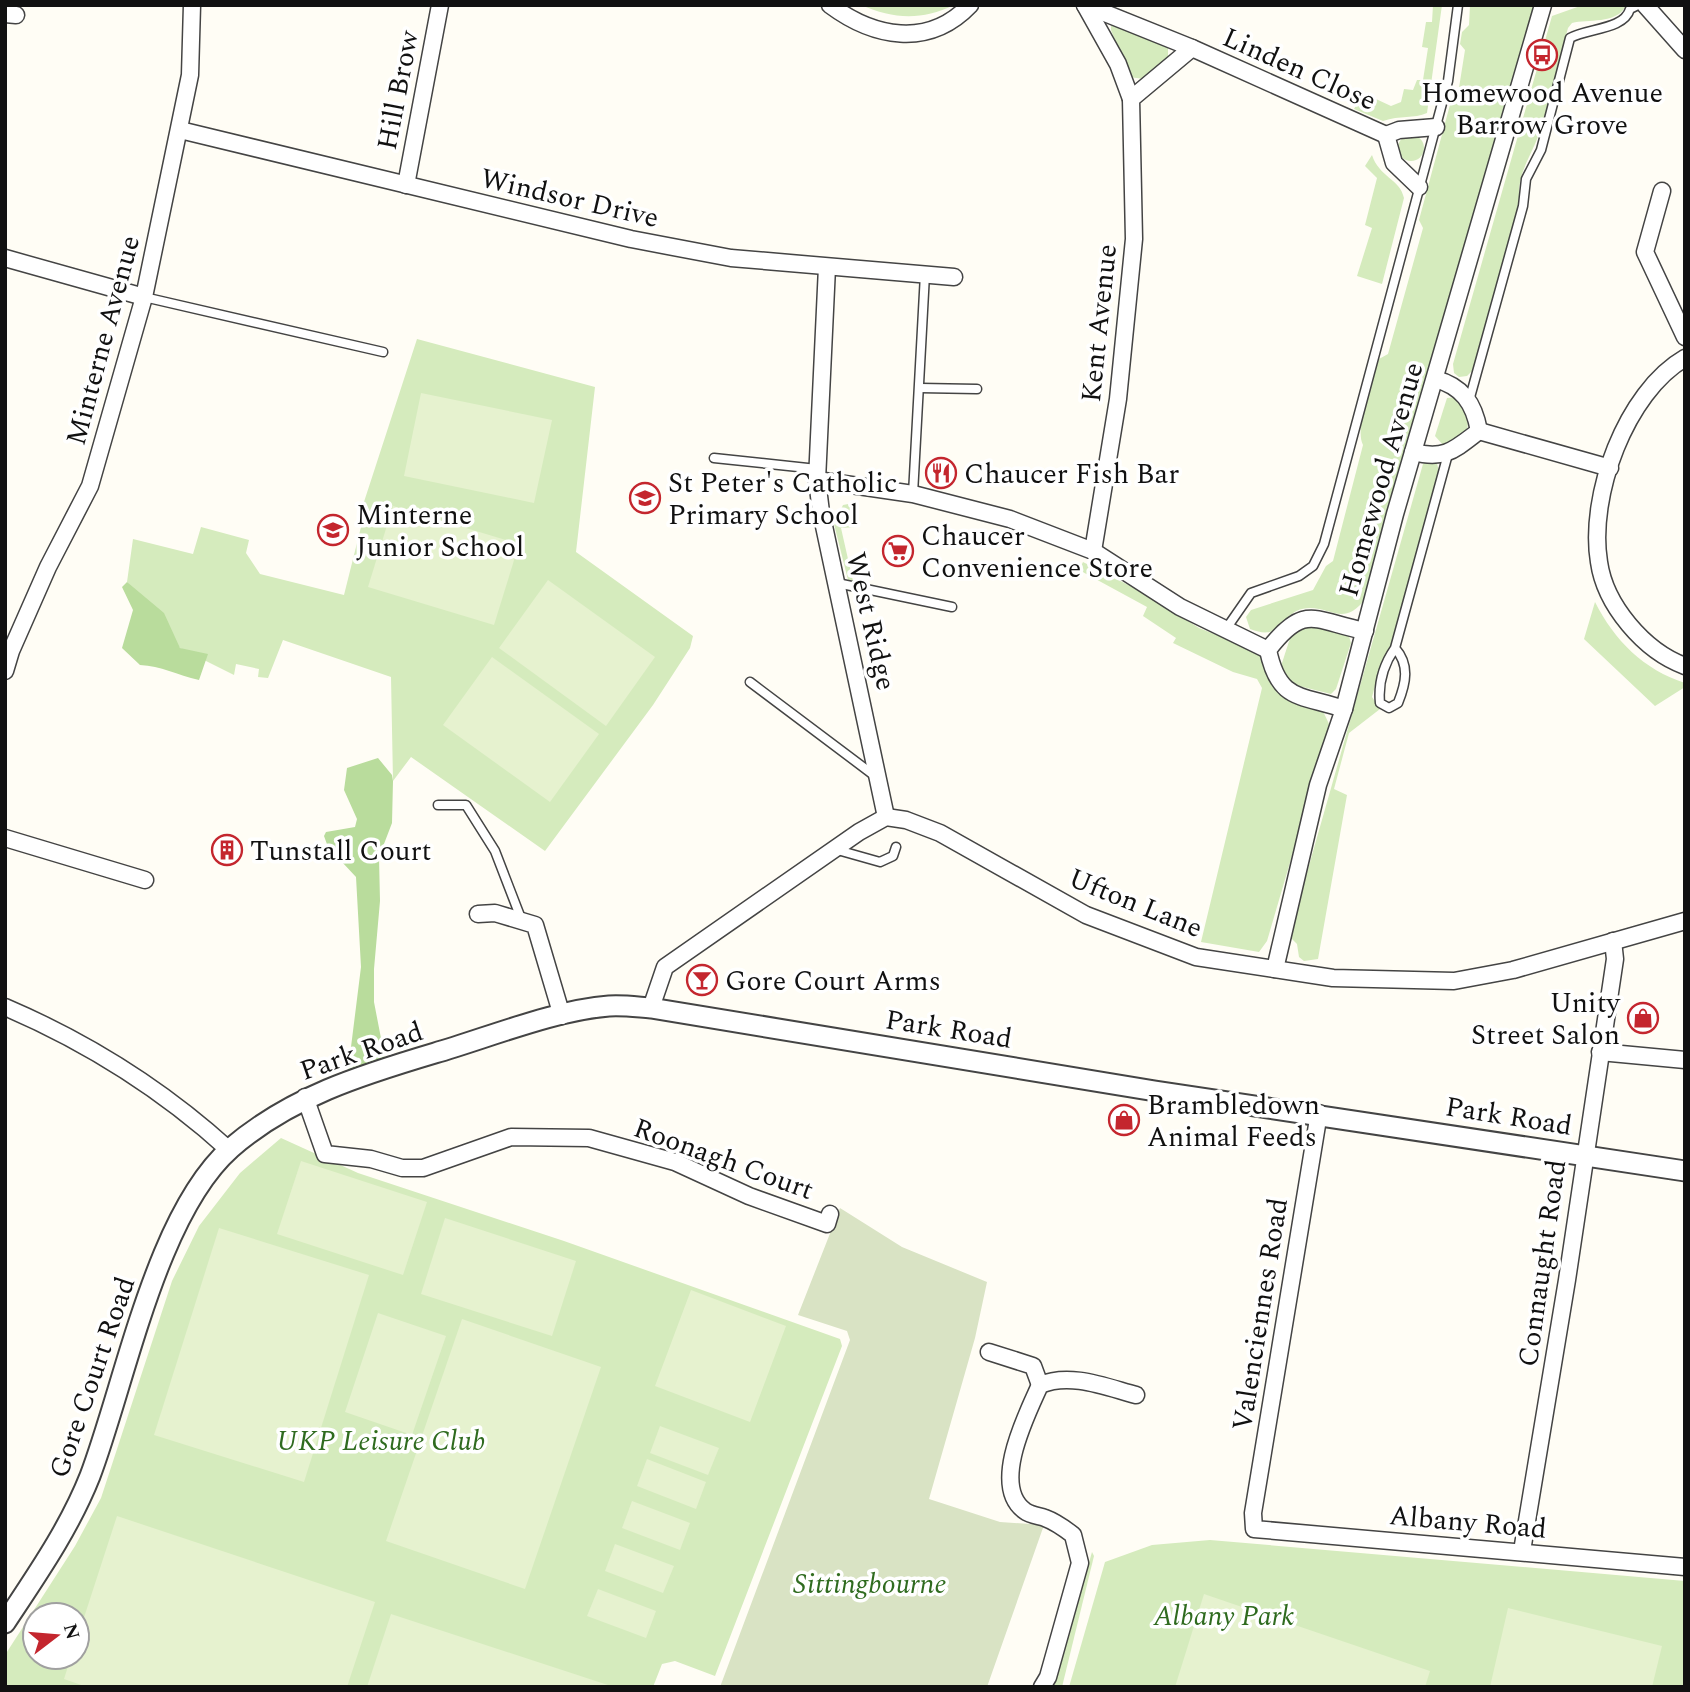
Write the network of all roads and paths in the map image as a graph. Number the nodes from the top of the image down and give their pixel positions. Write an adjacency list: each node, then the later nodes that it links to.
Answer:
1 (192, 5): 14 (street, Minterne Avenue)
2 (440, 5): 16 (street, Hill Brow)
3 (831, 5): 4 (street)
4 (970, 5)
5 (1085, 5): 10 (street, Kent Avenue); 12 (street, Kent Avenue)
6 (1458, 5): 13 (lane, Homewood Avenue)
7 (1543, 5): 27 (street, Homewood Avenue)
8 (1638, 5): 30 (lane)
9 (1645, 5): 11 (street)
10 (1192, 48): 12 (street); 15 (street, Linden Close)
11 (1685, 50)
12 (1131, 99): 38 (street, Kent Avenue)
13 (1436, 127): 15 (street, Linden Close); 17 (lane, Homewood Avenue)
14 (180, 130): 16 (street, Windsor Drive); 23 (street, Minterne Avenue)
15 (1386, 135): 17 (street, Linden Close)
16 (406, 185): 20 (street, Windsor Drive)
17 (1419, 187): 41 (lane, Homewood Avenue)
18 (1662, 191): 24 (street)
19 (5, 258): 23 (street)
20 (827, 267): 21 (street, Windsor Drive); 36 (street, West Ridge)
21 (925, 274): 22 (street, Windsor Drive); 28 (lane)
22 (954, 277)
23 (144, 297): 25 (lane); 44 (street, Minterne Avenue)
24 (1685, 337)
25 (383, 352)
26 (1685, 358): 35 (street)
27 (1435, 379): 30 (street); 32 (street, Homewood Avenue)
28 (920, 388): 29 (lane); 37 (lane)
29 (976, 389)
30 (1469, 401): 31 (street)
31 (1479, 431): 33 (street); 35 (street)
32 (1413, 452): 33 (street); 42 (street, Homewood Avenue)
33 (1448, 454): 43 (lane, Homewood Avenue)
34 (713, 458): 36 (lane)
35 (1610, 468): 46 (street)
36 (817, 475): 37 (street); 39 (street, West Ridge)
37 (913, 494): 38 (street)
38 (1093, 551): 41 (street)
39 (836, 583): 40 (lane); 50 (street, West Ridge)
40 (953, 607)
41 (1226, 629): 45 (street)
42 (1365, 631): 45 (street); 49 (street, Homewood Avenue)
43 (1395, 648): 43 (lane, Homewood Avenue)
44 (8, 650): 47 (street, Minterne Avenue)
45 (1268, 650): 49 (street)
46 (1685, 666)
47 (5, 671)
48 (750, 682): 50 (lane)
49 (1344, 709): 61 (street, Homewood Avenue)
50 (878, 778): 52 (street, West Ridge)
51 (438, 805): 58 (lane)
52 (886, 817): 55 (street); 61 (street, Ufton Lane)
53 (5, 838): 56 (street)
54 (896, 847): 55 (lane)
55 (834, 849): 63 (street)
56 (145, 880)
57 (478, 914): 58 (street)
58 (523, 921): 64 (street)
59 (1685, 921): 60 (street, Ufton Lane)
60 (1613, 941): 61 (street, Ufton Lane); 65 (street, Connaught Road)
61 (1275, 969)
62 (5, 1007): 69 (street)
63 (651, 1008): 64 (street, Park Road); 68 (street, Park Road)
64 (562, 1016): 67 (street, Park Road)
65 (1600, 1052): 66 (street); 70 (street, Connaught Road)
66 (1685, 1060)
67 (305, 1097): 69 (street, Park Road); 72 (street, Roonagh Court)
68 (1319, 1114): 70 (street, Park Road); 76 (street, Valenciennes Road)
69 (229, 1150): 79 (street, Gore Court Road)
70 (1584, 1155): 71 (street, Park Road); 77 (street, Connaught Road)
71 (1685, 1171)
72 (830, 1214)
73 (989, 1352): 74 (street)
74 (1040, 1385): 75 (street); 80 (street)
75 (1136, 1395)
76 (1252, 1523): 77 (street, Albany Road)
77 (1521, 1551): 78 (street, Albany Road)
78 (1685, 1567)
79 (5, 1623)
80 (1042, 1687)

